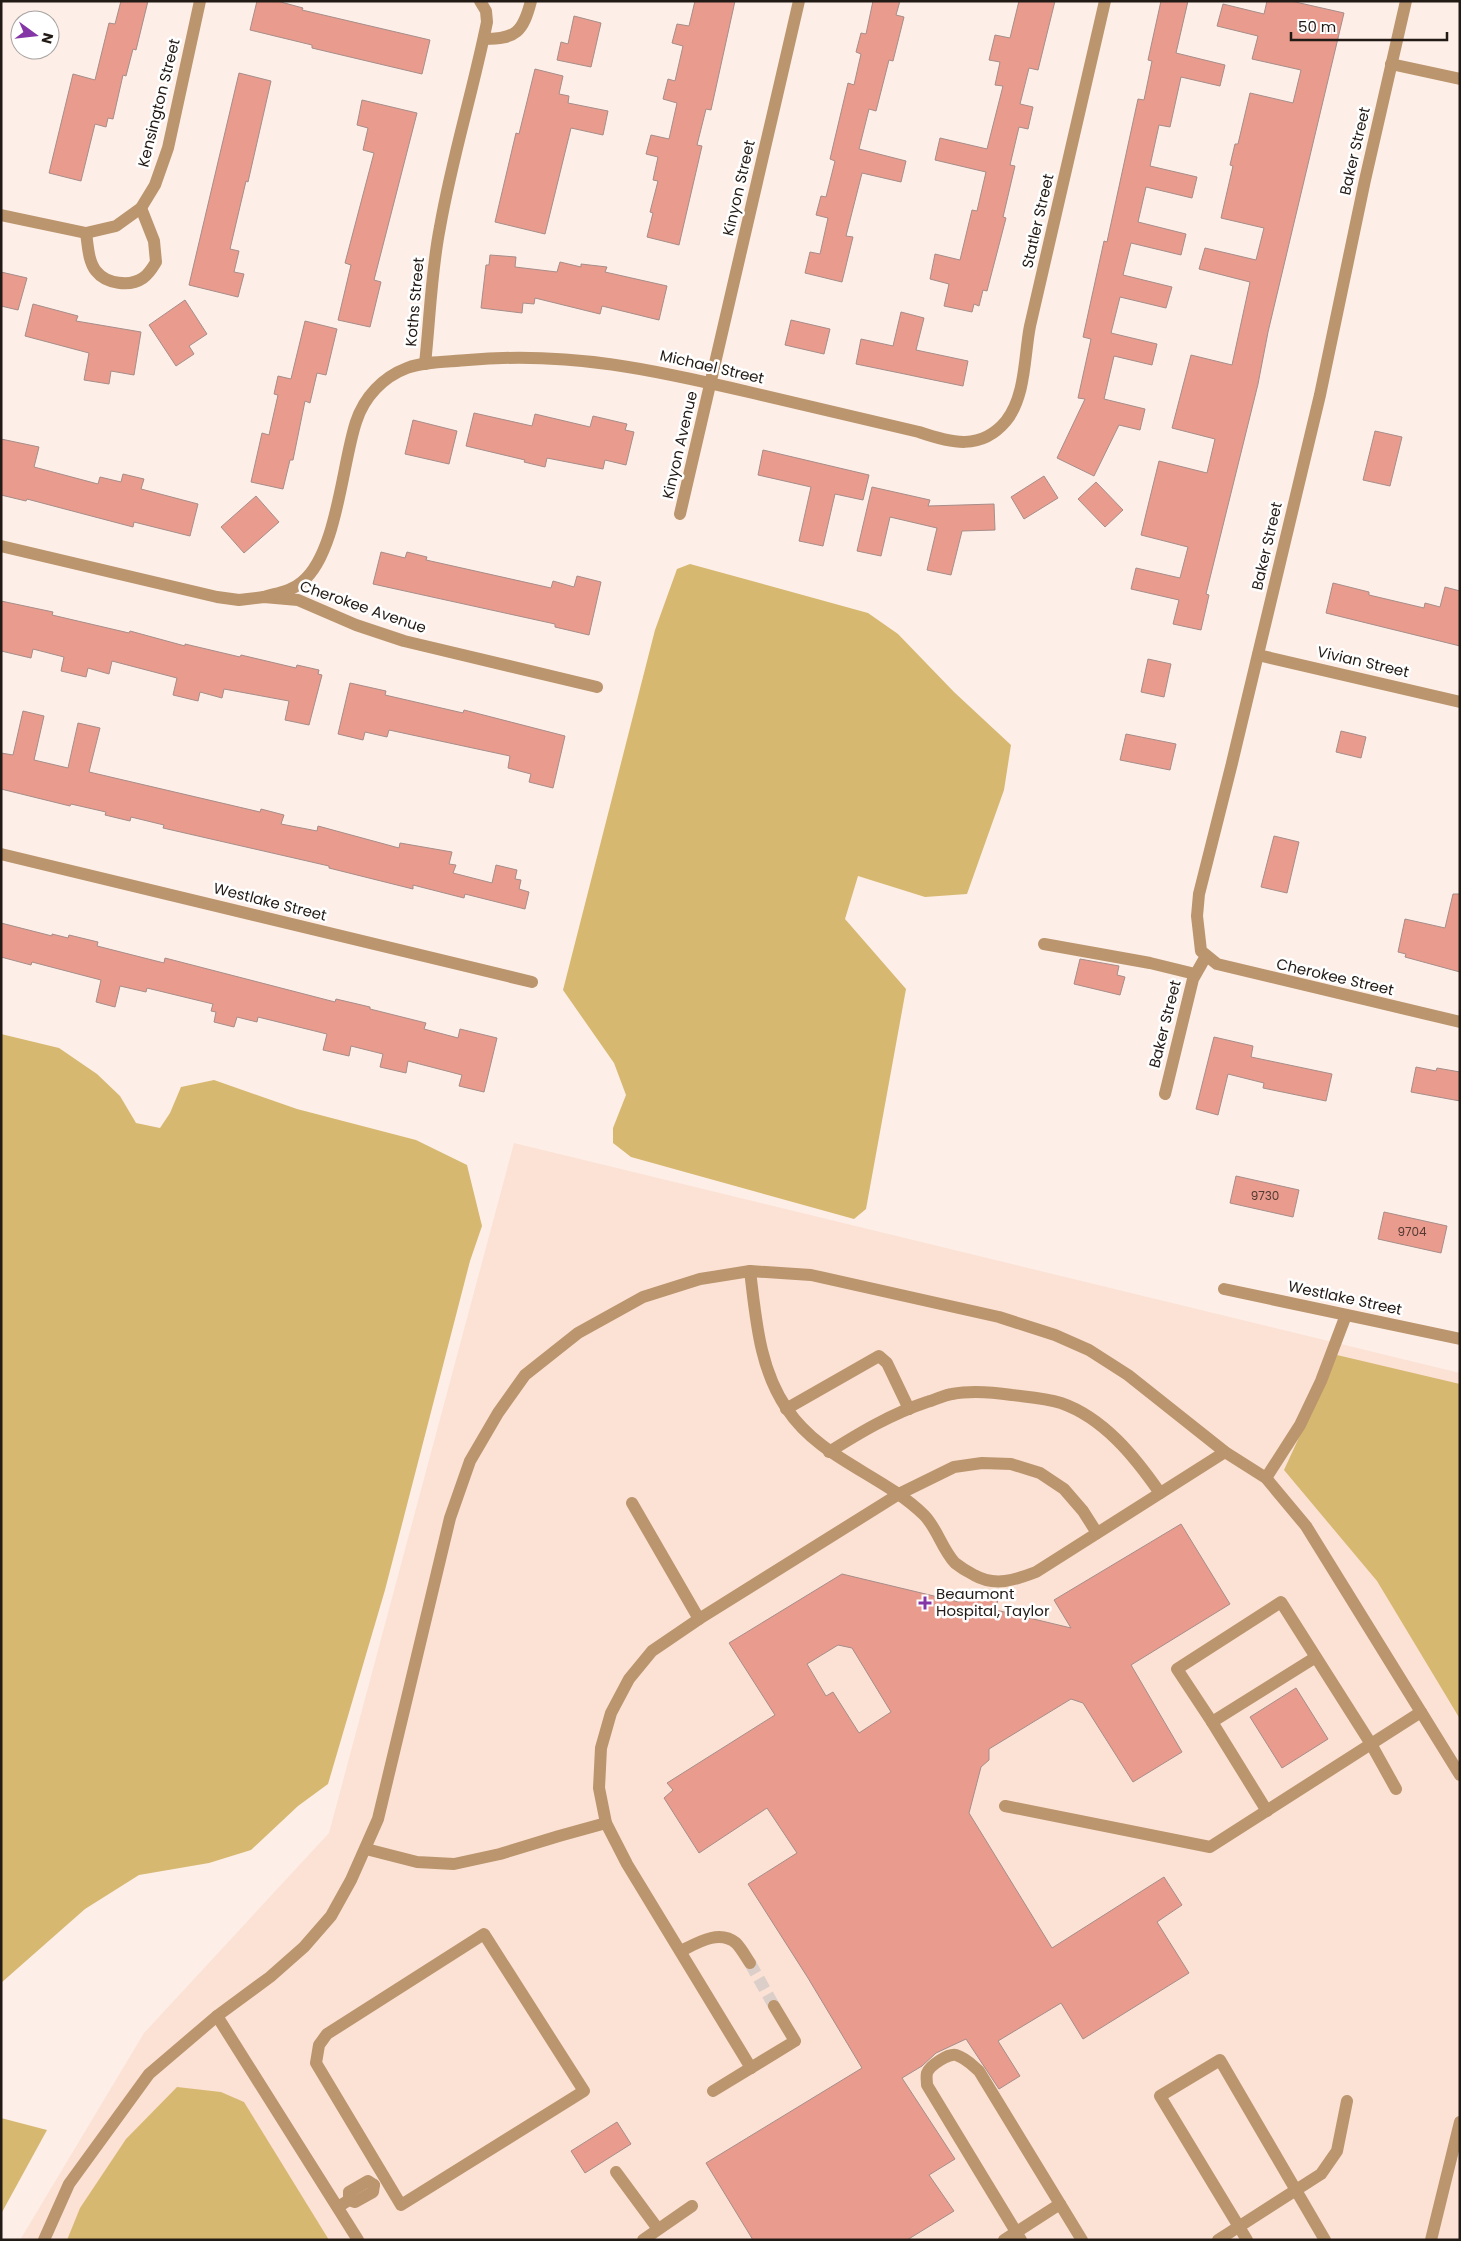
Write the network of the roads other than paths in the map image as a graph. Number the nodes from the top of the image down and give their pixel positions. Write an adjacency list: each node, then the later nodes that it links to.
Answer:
1 (200, 1): 10 (street, Kensington Street)
2 (531, 1): 7 (street)
3 (799, 1): 14 (street, Kinyon Street)
4 (1105, 1): 15 (street, Statler Street)
5 (1406, 1): 8 (street, Baker Street)
6 (481, 2): 7 (street, Koths Street)
7 (484, 39): 13 (street, Koths Street)
8 (1391, 64): 9 (street); 19 (street, Baker Street)
9 (1460, 79)
10 (141, 208): 12 (street, Kensington Street); 12 (street)
11 (1, 214): 12 (street)
12 (86, 233)
13 (425, 364): 14 (street, Michael Street); 18 (street, Koths Street)
14 (711, 383): 15 (street, Michael Street); 16 (street, Kinyon Avenue)
15 (986, 436)
16 (680, 514)
17 (1, 546): 18 (street, Cherokee Avenue)
18 (264, 597): 20 (street, Cherokee Avenue)
19 (1258, 655): 21 (street, Vivian Street); 24 (street, Baker Street)
20 (597, 686)
21 (1460, 702)
22 (1, 854): 26 (street, Westlake Street)
23 (1044, 944): 25 (street)
24 (1206, 956): 25 (street, Baker Street); 27 (street, Cherokee Street)
25 (1195, 974): 28 (street, Baker Street)
26 (532, 982)
27 (1460, 1022)
28 (1165, 1094)
29 (750, 1271): 33 (street); 36 (street); 52 (street)
30 (1224, 1290): 31 (street, Westlake Street)
31 (1346, 1315): 32 (street, Westlake Street); 37 (street)
32 (1460, 1338)
33 (786, 1408): 34 (street); 35 (street)
34 (909, 1408): 35 (street); 38 (street)
35 (829, 1452): 39 (street)
36 (1225, 1452): 37 (street); 38 (street)
37 (1266, 1478): 44 (street)
38 (1160, 1493): 41 (street)
39 (899, 1494): 41 (street); 41 (street); 42 (street)
40 (632, 1503): 42 (street)
41 (1097, 1533)
42 (699, 1619): 51 (street)
43 (1316, 1657): 45 (street); 45 (street); 46 (street)
44 (1421, 1712): 46 (street); 47 (street)
45 (1212, 1722): 50 (street)
46 (1371, 1744): 48 (street); 50 (street)
47 (1460, 1775)
48 (1396, 1789)
49 (1005, 1806): 50 (street)
50 (1267, 1811)
51 (606, 1824): 52 (street); 53 (street)
52 (366, 1849): 56 (street)
53 (681, 1951): 54 (street); 57 (street)
54 (750, 1963)
55 (774, 2006): 57 (street)
56 (217, 2016): 66 (street); 70 (street)
57 (751, 2068): 58 (street)
58 (713, 2091)
59 (1347, 2101): 63 (street)
60 (1460, 2122): 78 (street)
61 (616, 2172): 68 (street)
62 (379, 2182): 62 (street); 66 (street)
63 (1294, 2190): 67 (street); 67 (street); 77 (street)
64 (1060, 2204): 69 (street); 69 (street); 74 (street)
65 (692, 2206): 68 (street)
66 (338, 2207): 71 (street)
67 (1238, 2226): 75 (street); 76 (street)
68 (658, 2229): 72 (street)
69 (1019, 2236): 73 (street)
70 (44, 2240)
71 (358, 2240)
72 (643, 2240)
73 (1004, 2240)
74 (1082, 2240)
75 (1218, 2240)
76 (1247, 2240)
77 (1325, 2240)
78 (1431, 2240)

